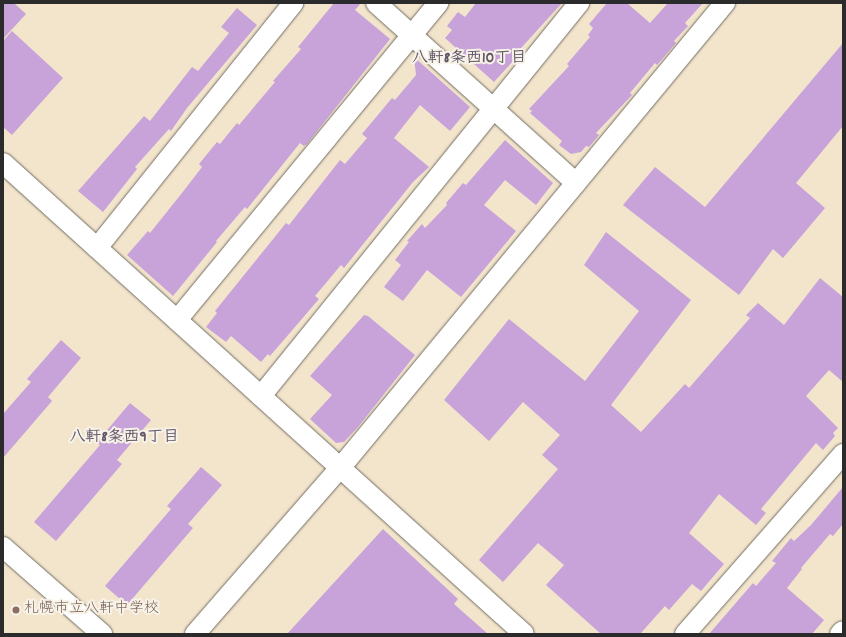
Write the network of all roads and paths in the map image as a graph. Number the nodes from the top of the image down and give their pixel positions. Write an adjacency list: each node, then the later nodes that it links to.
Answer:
1 (293, 3): 10 (street)
2 (376, 3): 6 (street)
3 (438, 3): 6 (street)
4 (579, 3): 7 (street)
5 (725, 3): 9 (street)
6 (411, 35): 7 (street); 11 (street)
7 (493, 109): 9 (street); 12 (street)
8 (3, 163): 10 (street)
9 (576, 183): 14 (street)
10 (97, 248): 11 (street)
11 (177, 320): 12 (street)
12 (261, 396): 14 (street)
13 (843, 454): 20 (street)
14 (340, 468): 18 (street); 19 (street)
15 (3, 547): 17 (street)
16 (843, 631): 21 (street)
17 (102, 634)
18 (195, 634)
19 (524, 634)
20 (685, 634)
21 (840, 634)

